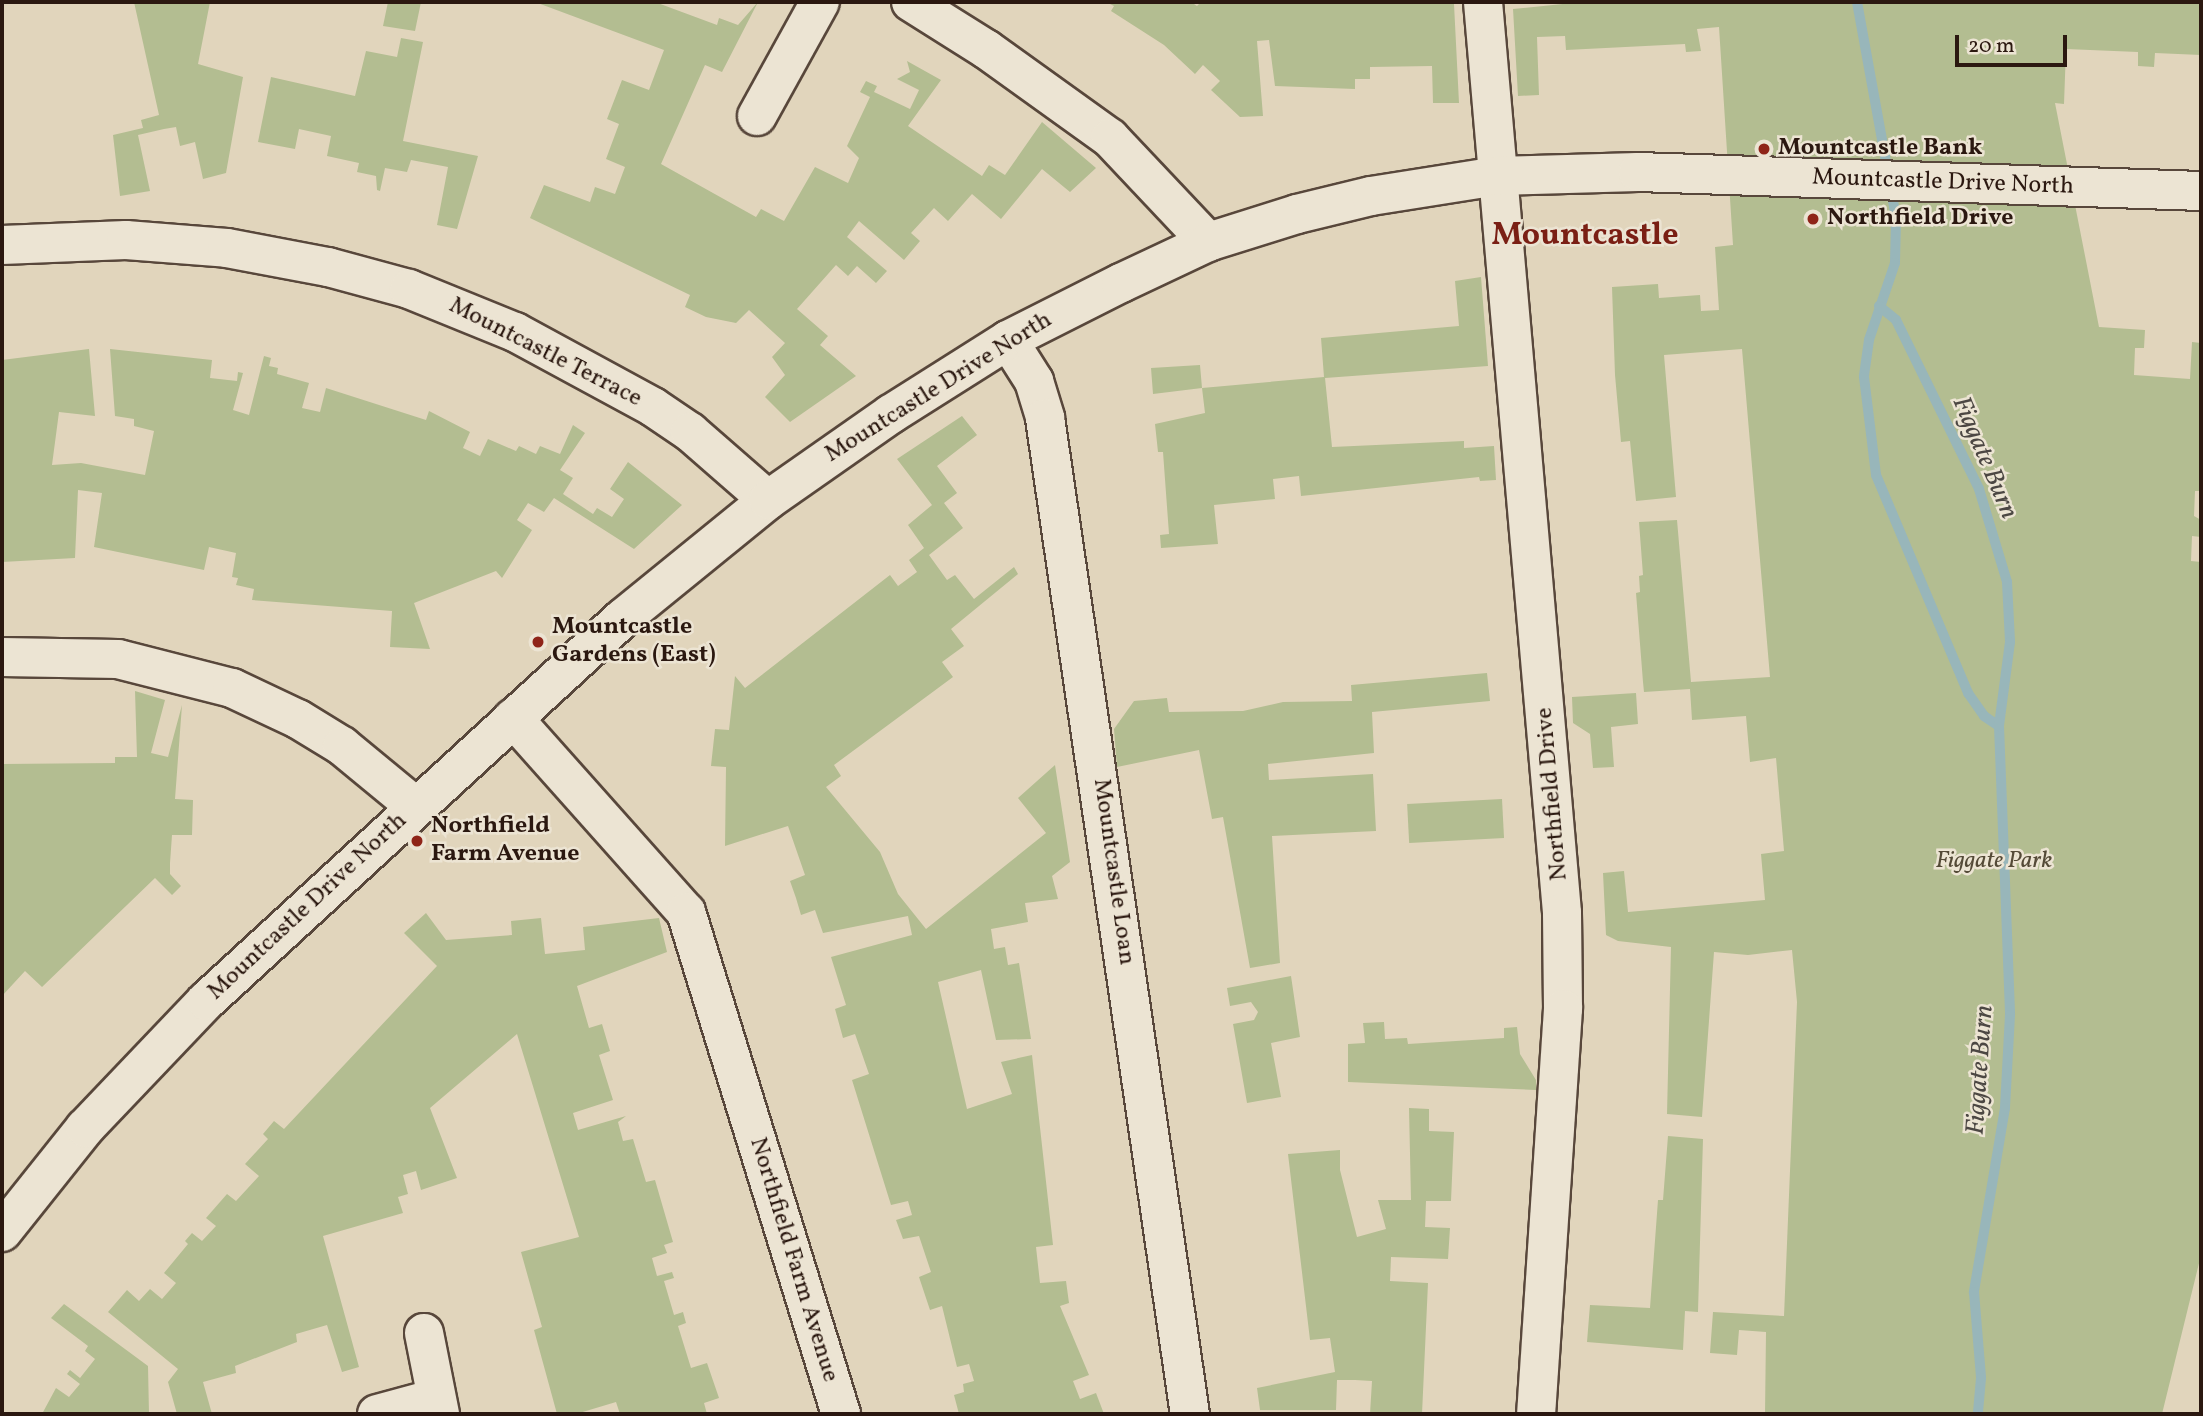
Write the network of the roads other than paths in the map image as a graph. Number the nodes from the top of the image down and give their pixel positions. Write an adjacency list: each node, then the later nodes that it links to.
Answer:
1 (820, 2): 4 (street)
2 (911, 2): 7 (street)
3 (1483, 2): 5 (street)
4 (757, 116)
5 (1497, 176): 6 (street, Mountcastle Drive North); 7 (street, Mountcastle Drive North); 20 (street, Northfield Drive)
6 (2201, 191)
7 (1208, 242): 9 (street, Mountcastle Drive North)
8 (2, 245): 10 (street, Mountcastle Terrace)
9 (1008, 340): 10 (street, Mountcastle Drive North); 19 (street, Mountcastle Loan)
10 (768, 500): 12 (street, Mountcastle Drive North)
11 (2, 657): 13 (street)
12 (513, 718): 13 (street, Mountcastle Drive North); 18 (street, Northfield Farm Avenue)
13 (416, 807): 14 (street, Mountcastle Drive North)
14 (2, 1231)
15 (424, 1333): 16 (street)
16 (438, 1406): 17 (street)
17 (377, 1414)
18 (841, 1414)
19 (1190, 1414)
20 (1536, 1414)

